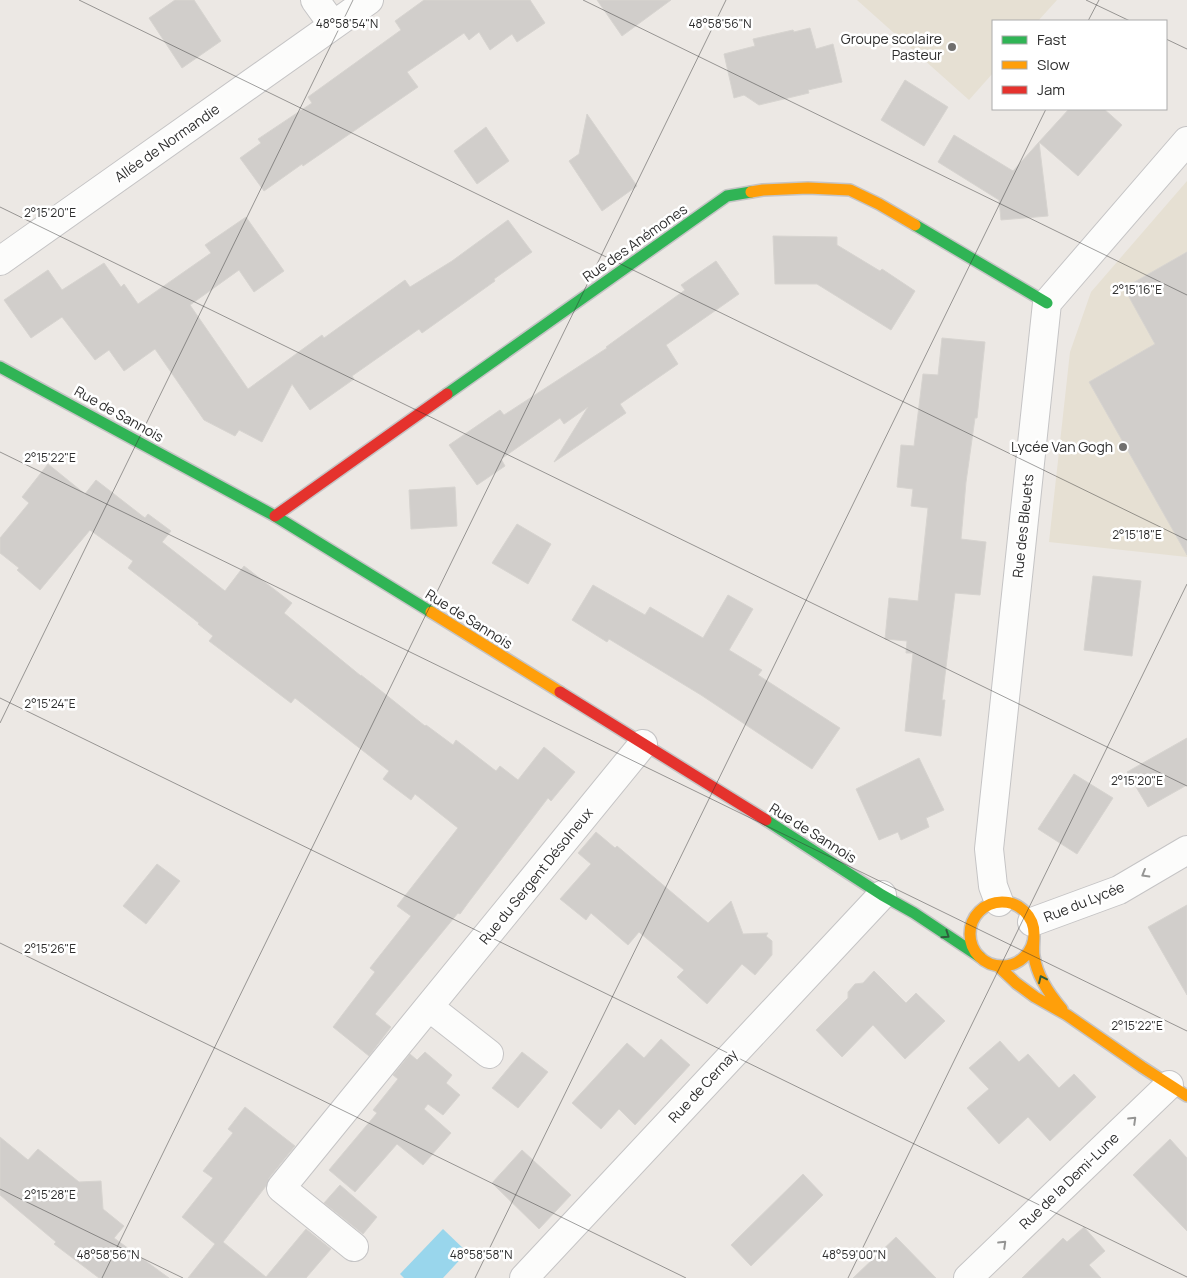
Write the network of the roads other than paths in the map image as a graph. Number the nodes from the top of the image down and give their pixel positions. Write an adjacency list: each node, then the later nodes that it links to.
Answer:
1 (315, 0): 3 (street)
2 (369, 0): 3 (street, Allée de Normandie)
3 (333, 25): 5 (street, Allée de Normandie)
4 (1187, 141): 6 (street)
5 (0, 261)
6 (1047, 303): 8 (street, Rue des Anémones); 12 (street, Rue des Bleuets)
7 (0, 367): 8 (street, Rue de Sannois)
8 (274, 516): 9 (street, Rue de Sannois)
9 (643, 744): 11 (street, Rue de Sannois); 20 (street, Rue du Sergent Désolneux)
10 (1187, 850): 17 (street, Rue du Lycée, one-way to 17)
11 (882, 895): 13 (street, Rue de Sannois); 25 (street, Rue de Cernay)
12 (999, 902): 16 (street); 17 (street)
13 (914, 912): 14 (street, Rue de Sannois); 18 (street, Rue de Sannois, one-way to 18)
14 (940, 916)
15 (960, 918): 16 (street)
16 (974, 919): 18 (street)
17 (1033, 929): 19 (street); 21 (street, one-way to 17)
18 (980, 957): 19 (street)
19 (998, 966): 21 (street)
20 (429, 1007): 22 (street); 24 (street, Rue du Sergent Désolneux)
21 (1067, 1014): 23 (street)
22 (489, 1054)
23 (1178, 1091): 26 (street, Rue de la Demi-Lune, one-way to 23)
24 (354, 1247)
25 (524, 1278)
26 (968, 1278)

